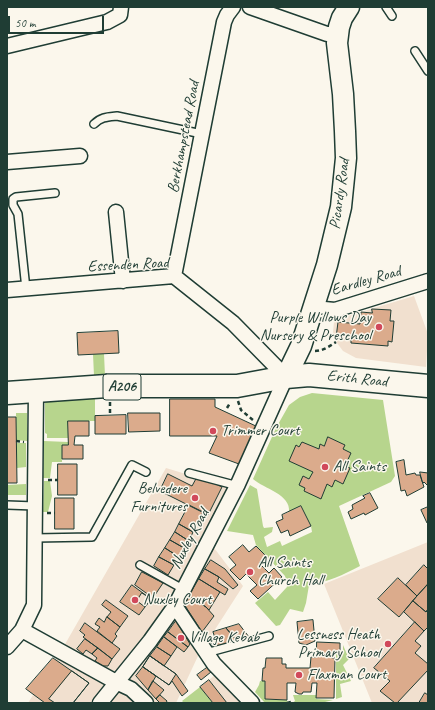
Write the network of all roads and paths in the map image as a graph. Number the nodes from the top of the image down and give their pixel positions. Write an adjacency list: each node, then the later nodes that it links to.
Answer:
1 (121, 7): 8 (street)
2 (233, 7): 12 (street, Berkhampstead Road)
3 (250, 7): 7 (street)
4 (349, 7): 7 (main road, Picardy Road)
5 (386, 7): 6 (lane)
6 (392, 16)
7 (337, 34): 22 (main road, Picardy Road)
8 (7, 46)
9 (414, 51): 10 (lane)
10 (428, 72)
11 (94, 124): 12 (lane)
12 (202, 134): 17 (street, Berkhampstead Road)
13 (80, 156): 14 (street)
14 (7, 162)
15 (55, 193): 20 (lane)
16 (116, 212): 18 (street)
17 (174, 276): 18 (street, Essenden Road); 25 (street, Essenden Road)
18 (123, 281): 20 (street, Essenden Road)
19 (428, 281): 22 (street, Eardley Road)
20 (26, 289): 21 (street, Essenden Road)
21 (7, 290)
22 (313, 308): 25 (main road, Picardy Road)
23 (336, 342): 24 (path)
24 (318, 351)
25 (286, 377): 26 (main road, Erith Road / A206); 27 (main road, A206); 33 (street, Nuxley Road)
26 (428, 386)
27 (36, 390): 28 (main road, A206); 35 (street)
28 (7, 393)
29 (238, 396): 30 (path)
30 (257, 422)
31 (146, 472): 36 (lane)
32 (189, 473): 33 (lane)
33 (240, 480): 38 (street, Nuxley Road)
34 (7, 505): 35 (lane)
35 (35, 506): 36 (street)
36 (35, 538): 40 (street)
37 (140, 565): 38 (lane)
38 (183, 589): 39 (street, Nuxley Road)
39 (175, 606): 43 (street); 44 (street, Nuxley Road)
40 (22, 630): 42 (street); 44 (street)
41 (269, 636): 43 (lane)
42 (7, 647)
43 (206, 652): 47 (street)
44 (116, 682): 45 (street, Nuxley Road); 46 (street)
45 (100, 703)
46 (146, 703)
47 (252, 703)

